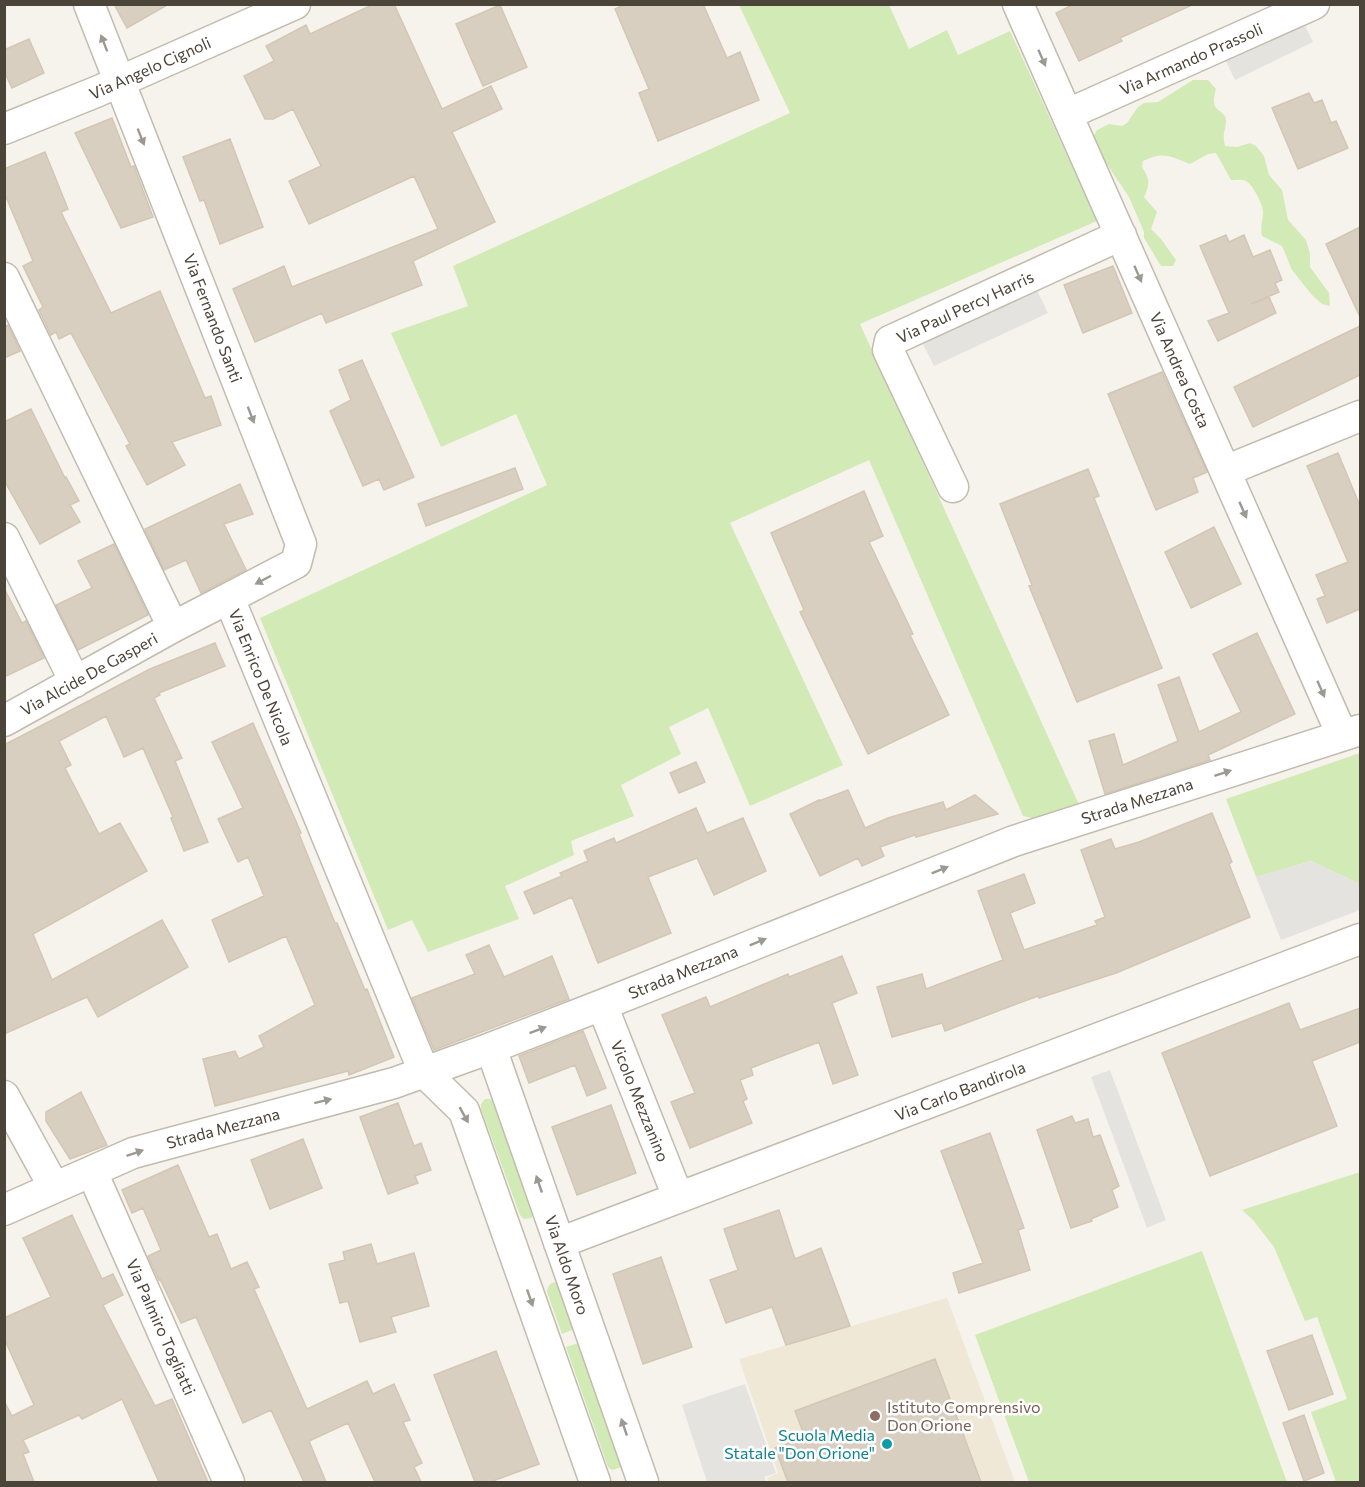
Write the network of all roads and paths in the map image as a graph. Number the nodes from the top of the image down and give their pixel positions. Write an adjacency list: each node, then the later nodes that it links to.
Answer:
1 (89, 4): 5 (street, Via Fernando Santi, one-way to 1)
2 (295, 4): 5 (street, Via Angelo Cignoli)
3 (1018, 4): 6 (street, Via Andrea Costa, one-way to 6)
4 (1314, 4): 6 (street, Via Armando Prassoli)
5 (119, 82): 7 (street, Via Angelo Cignoli); 14 (street, Via Fernando Santi, one-way to 14)
6 (1068, 114): 8 (street, Via Andrea Costa)
7 (4, 129)
8 (1121, 235): 11 (street, Via Andrea Costa, one-way to 11); 12 (street, Via Paul Percy Harris)
9 (4, 278): 15 (street)
10 (1360, 416): 11 (street)
11 (1225, 471): 18 (street, Via Andrea Costa, one-way to 18)
12 (953, 487)
13 (4, 538): 16 (street)
14 (229, 598): 15 (street, Via Enrico De Nicola); 22 (street, Via Enrico De Nicola)
15 (173, 627): 16 (street, Via Alcide De Gasperi)
16 (75, 682): 17 (street, Via Alcide De Gasperi)
17 (4, 721)
18 (1351, 732): 20 (street, Strada Mezzana, one-way to 18)
19 (1360, 939): 26 (street, Via Carlo Bandirola)
20 (602, 1005): 21 (street, Strada Mezzana, one-way to 20); 26 (street, Vicolo Mezzanino)
21 (491, 1048): 22 (street, Strada Mezzana); 28 (street, Via Aldo Moro, one-way to 21)
22 (424, 1072): 24 (street, Strada Mezzana, one-way to 22); 30 (street, one-way to 30)
23 (4, 1096): 25 (street)
24 (92, 1172): 25 (street, Strada Mezzana); 29 (street, Via Palmiro Togliatti)
25 (54, 1187): 27 (street, Strada Mezzana)
26 (678, 1197): 28 (street, Via Carlo Bandirola)
27 (4, 1210)
28 (560, 1243): 31 (street, Via Aldo Moro, one-way to 28)
29 (229, 1482)
30 (595, 1482)
31 (643, 1482)

